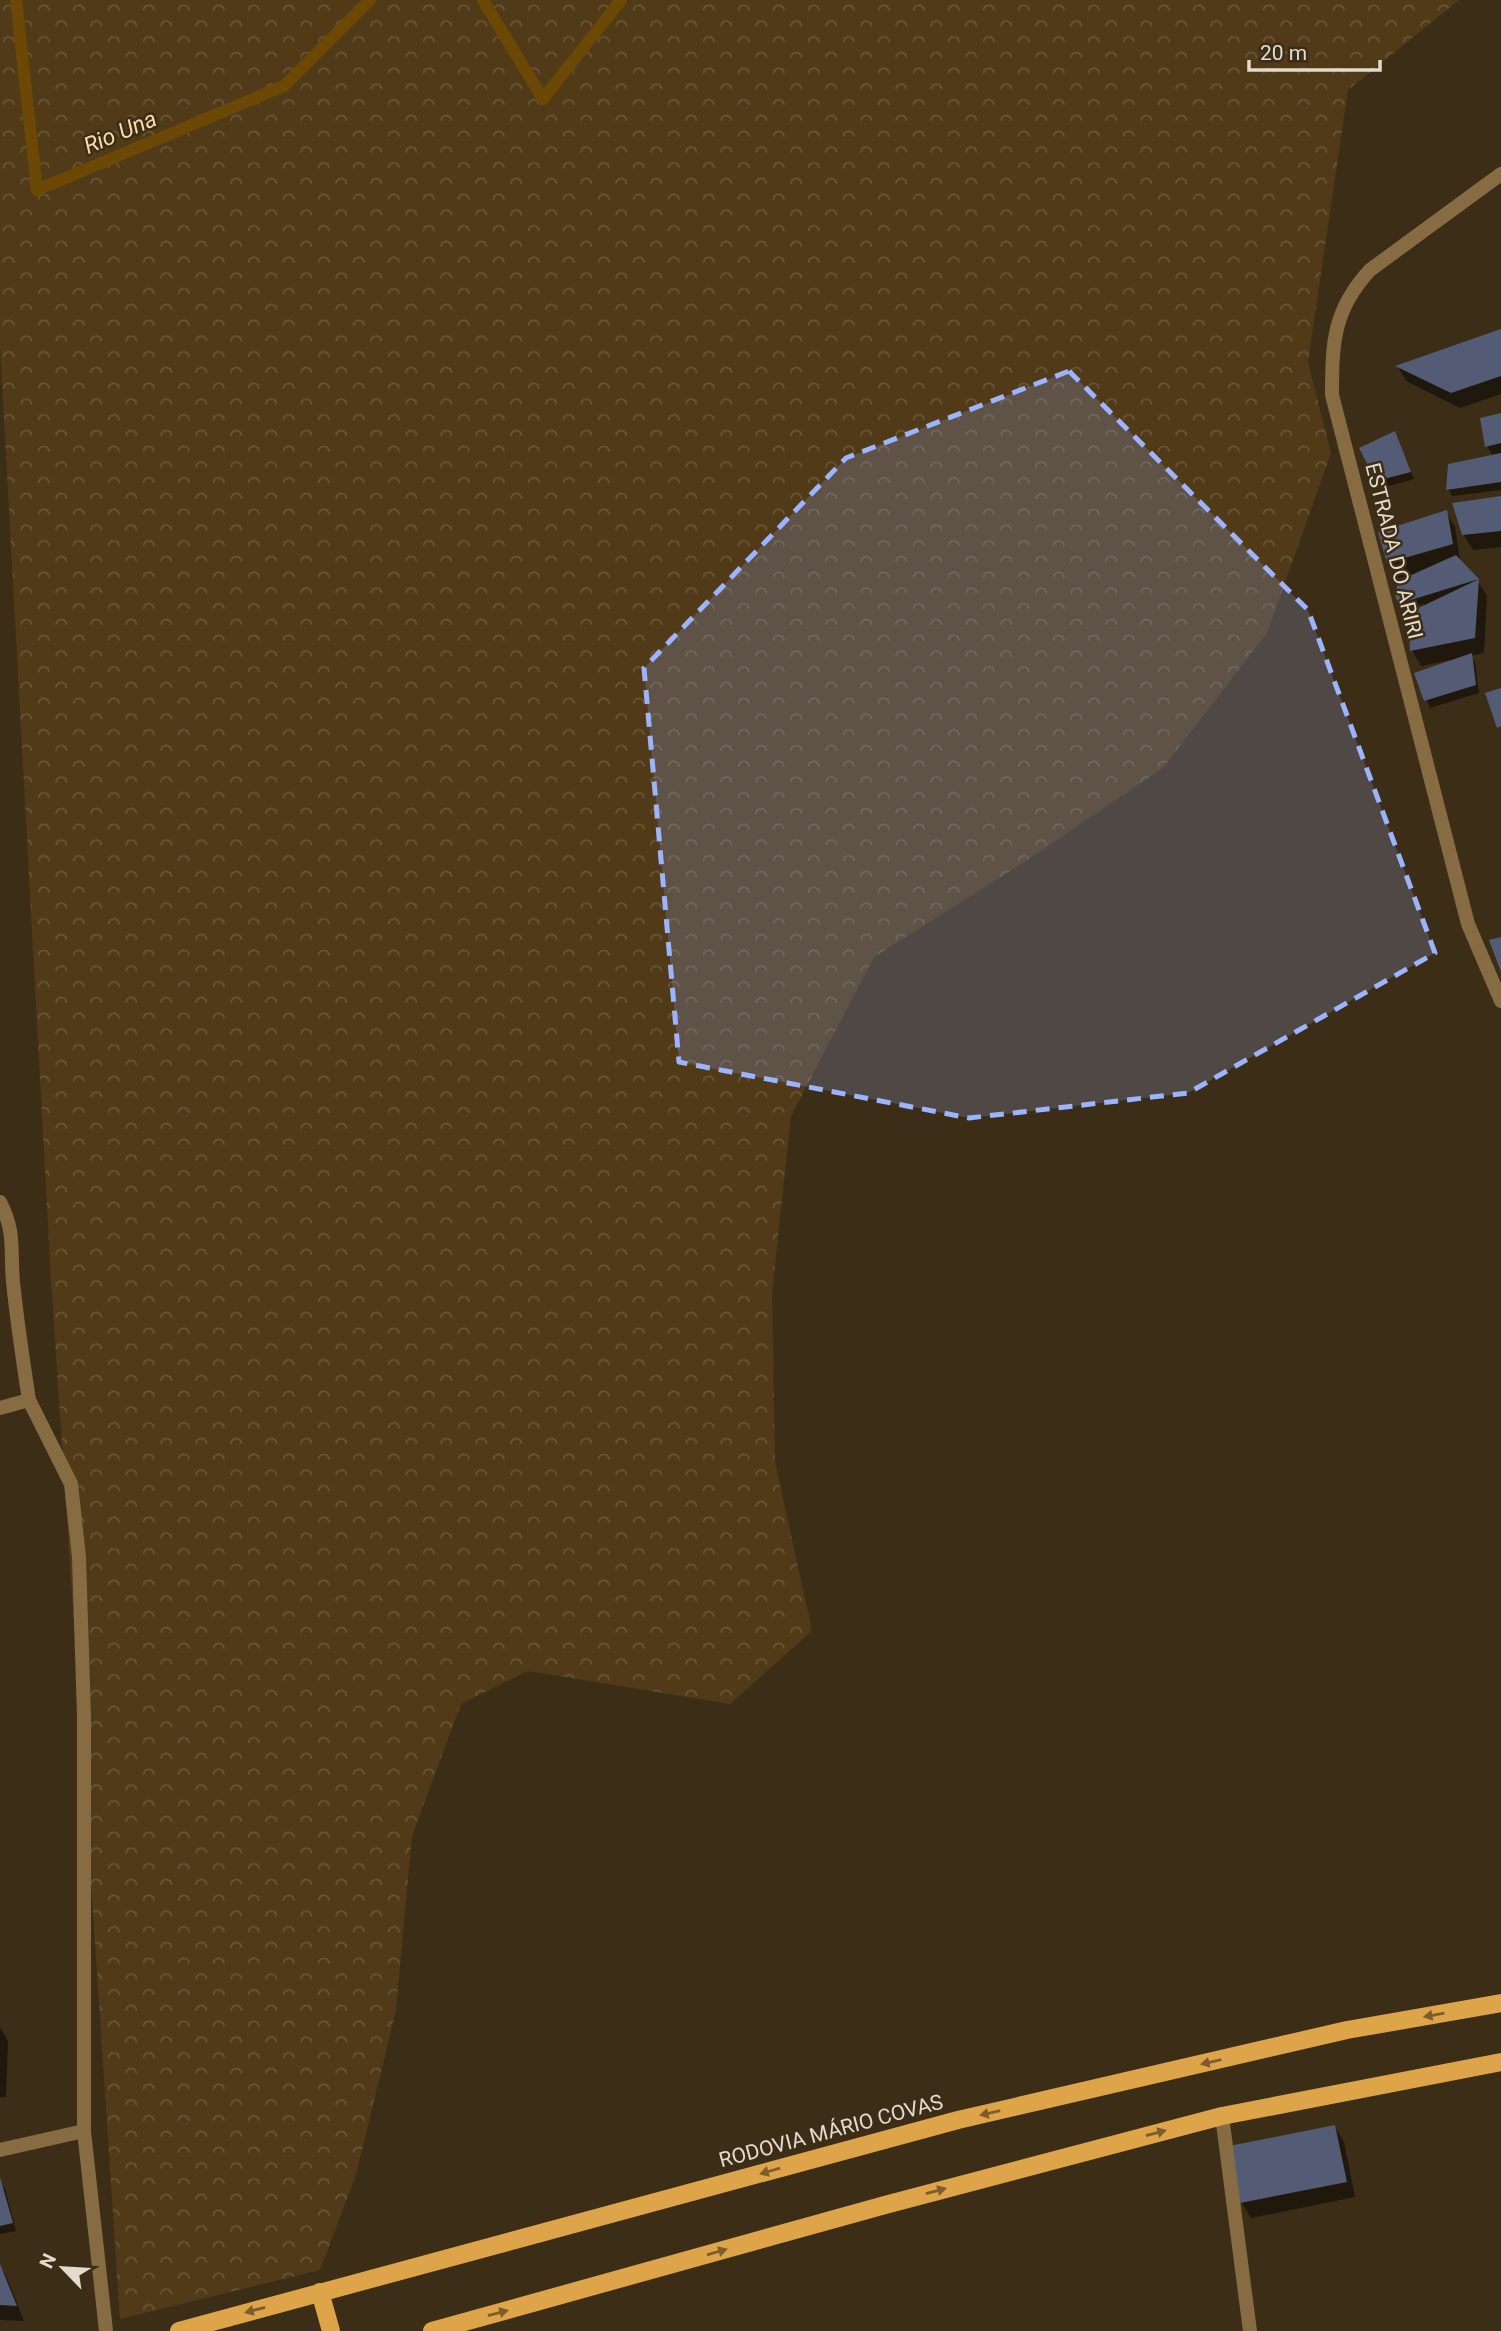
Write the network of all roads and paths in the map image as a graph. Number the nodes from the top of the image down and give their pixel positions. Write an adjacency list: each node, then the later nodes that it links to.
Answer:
1 (1501, 174): 2 (street, ESTRADA DO ARIRI)
2 (1501, 1000)
3 (0, 1202): 4 (street)
4 (29, 1400): 5 (street); 9 (street)
5 (0, 1408)
6 (1501, 2003): 11 (main road, RODOVIA MÁRIO COVAS, one-way to 11)
7 (1501, 2062): 8 (main road)
8 (1222, 2116): 15 (main road, one-way to 8); 16 (street)
9 (84, 2130): 10 (street); 12 (street)
10 (0, 2150)
11 (320, 2292): 13 (main road, RODOVIA MÁRIO COVAS, one-way to 13); 14 (main road)
12 (106, 2331)
13 (179, 2331)
14 (331, 2331)
15 (432, 2331)
16 (1250, 2331)

